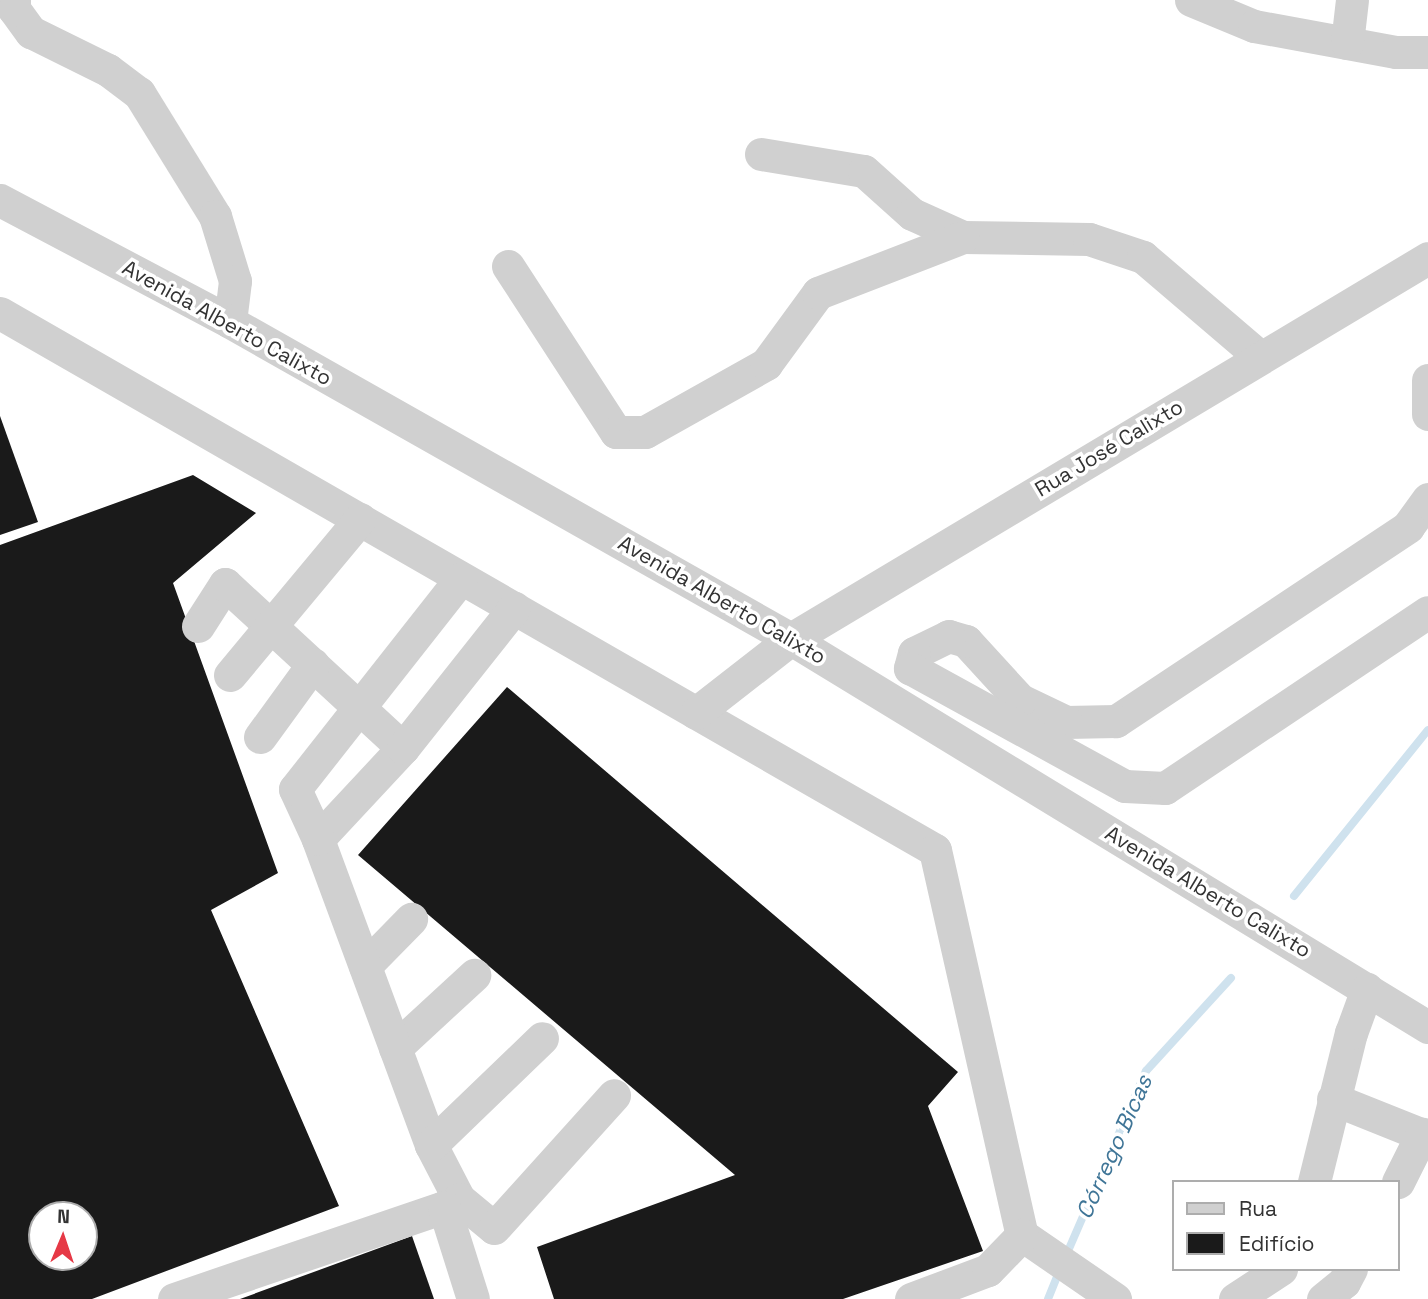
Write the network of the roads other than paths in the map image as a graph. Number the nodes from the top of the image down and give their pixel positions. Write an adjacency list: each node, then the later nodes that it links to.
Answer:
1 (14, 0): 12 (street)
2 (1191, 0): 4 (street)
3 (1352, 0): 4 (street)
4 (1347, 43): 5 (street)
5 (1428, 52)
6 (761, 154): 8 (street)
7 (0, 200): 12 (street, Avenida Alberto Calixto)
8 (963, 237): 10 (street); 13 (street)
9 (1428, 258): 13 (street, Rua José Calixto)
10 (508, 267)
11 (0, 313): 17 (street)
12 (230, 322): 23 (street, Avenida Alberto Calixto)
13 (1260, 357): 23 (street, Rua José Calixto)
14 (1428, 380): 15 (street)
15 (1428, 414)
16 (1428, 499): 20 (street)
17 (360, 519): 18 (street); 21 (street)
18 (461, 578): 19 (street); 26 (street)
19 (514, 608): 27 (street); 29 (street)
20 (1428, 612)
21 (269, 624): 22 (street); 24 (street); 25 (street)
22 (198, 626)
23 (791, 639): 27 (street, Rua José Calixto); 34 (street, Avenida Alberto Calixto)
24 (313, 664): 26 (street); 28 (street)
25 (230, 676)
26 (359, 707): 29 (street); 30 (street)
27 (696, 713): 45 (street)
28 (260, 737)
29 (403, 748): 30 (street)
30 (318, 839): 32 (street)
31 (411, 919): 32 (street)
32 (365, 966): 37 (street)
33 (474, 975): 37 (street)
34 (1367, 989): 35 (street, Avenida Alberto Calixto); 39 (street)
35 (1428, 1027)
36 (542, 1038): 41 (street)
37 (395, 1048): 41 (street)
38 (614, 1095): 44 (street)
39 (1333, 1099): 40 (street); 42 (street)
40 (1425, 1136): 43 (street)
41 (431, 1145): 44 (street)
42 (1314, 1180)
43 (1399, 1180)
44 (452, 1203): 49 (street); 50 (street)
45 (1022, 1235): 48 (street); 51 (street)
46 (1278, 1271): 52 (street)
47 (1350, 1271): 53 (street)
48 (1103, 1292)
49 (174, 1299)
50 (473, 1299)
51 (912, 1299)
52 (1235, 1299)
53 (1323, 1299)

